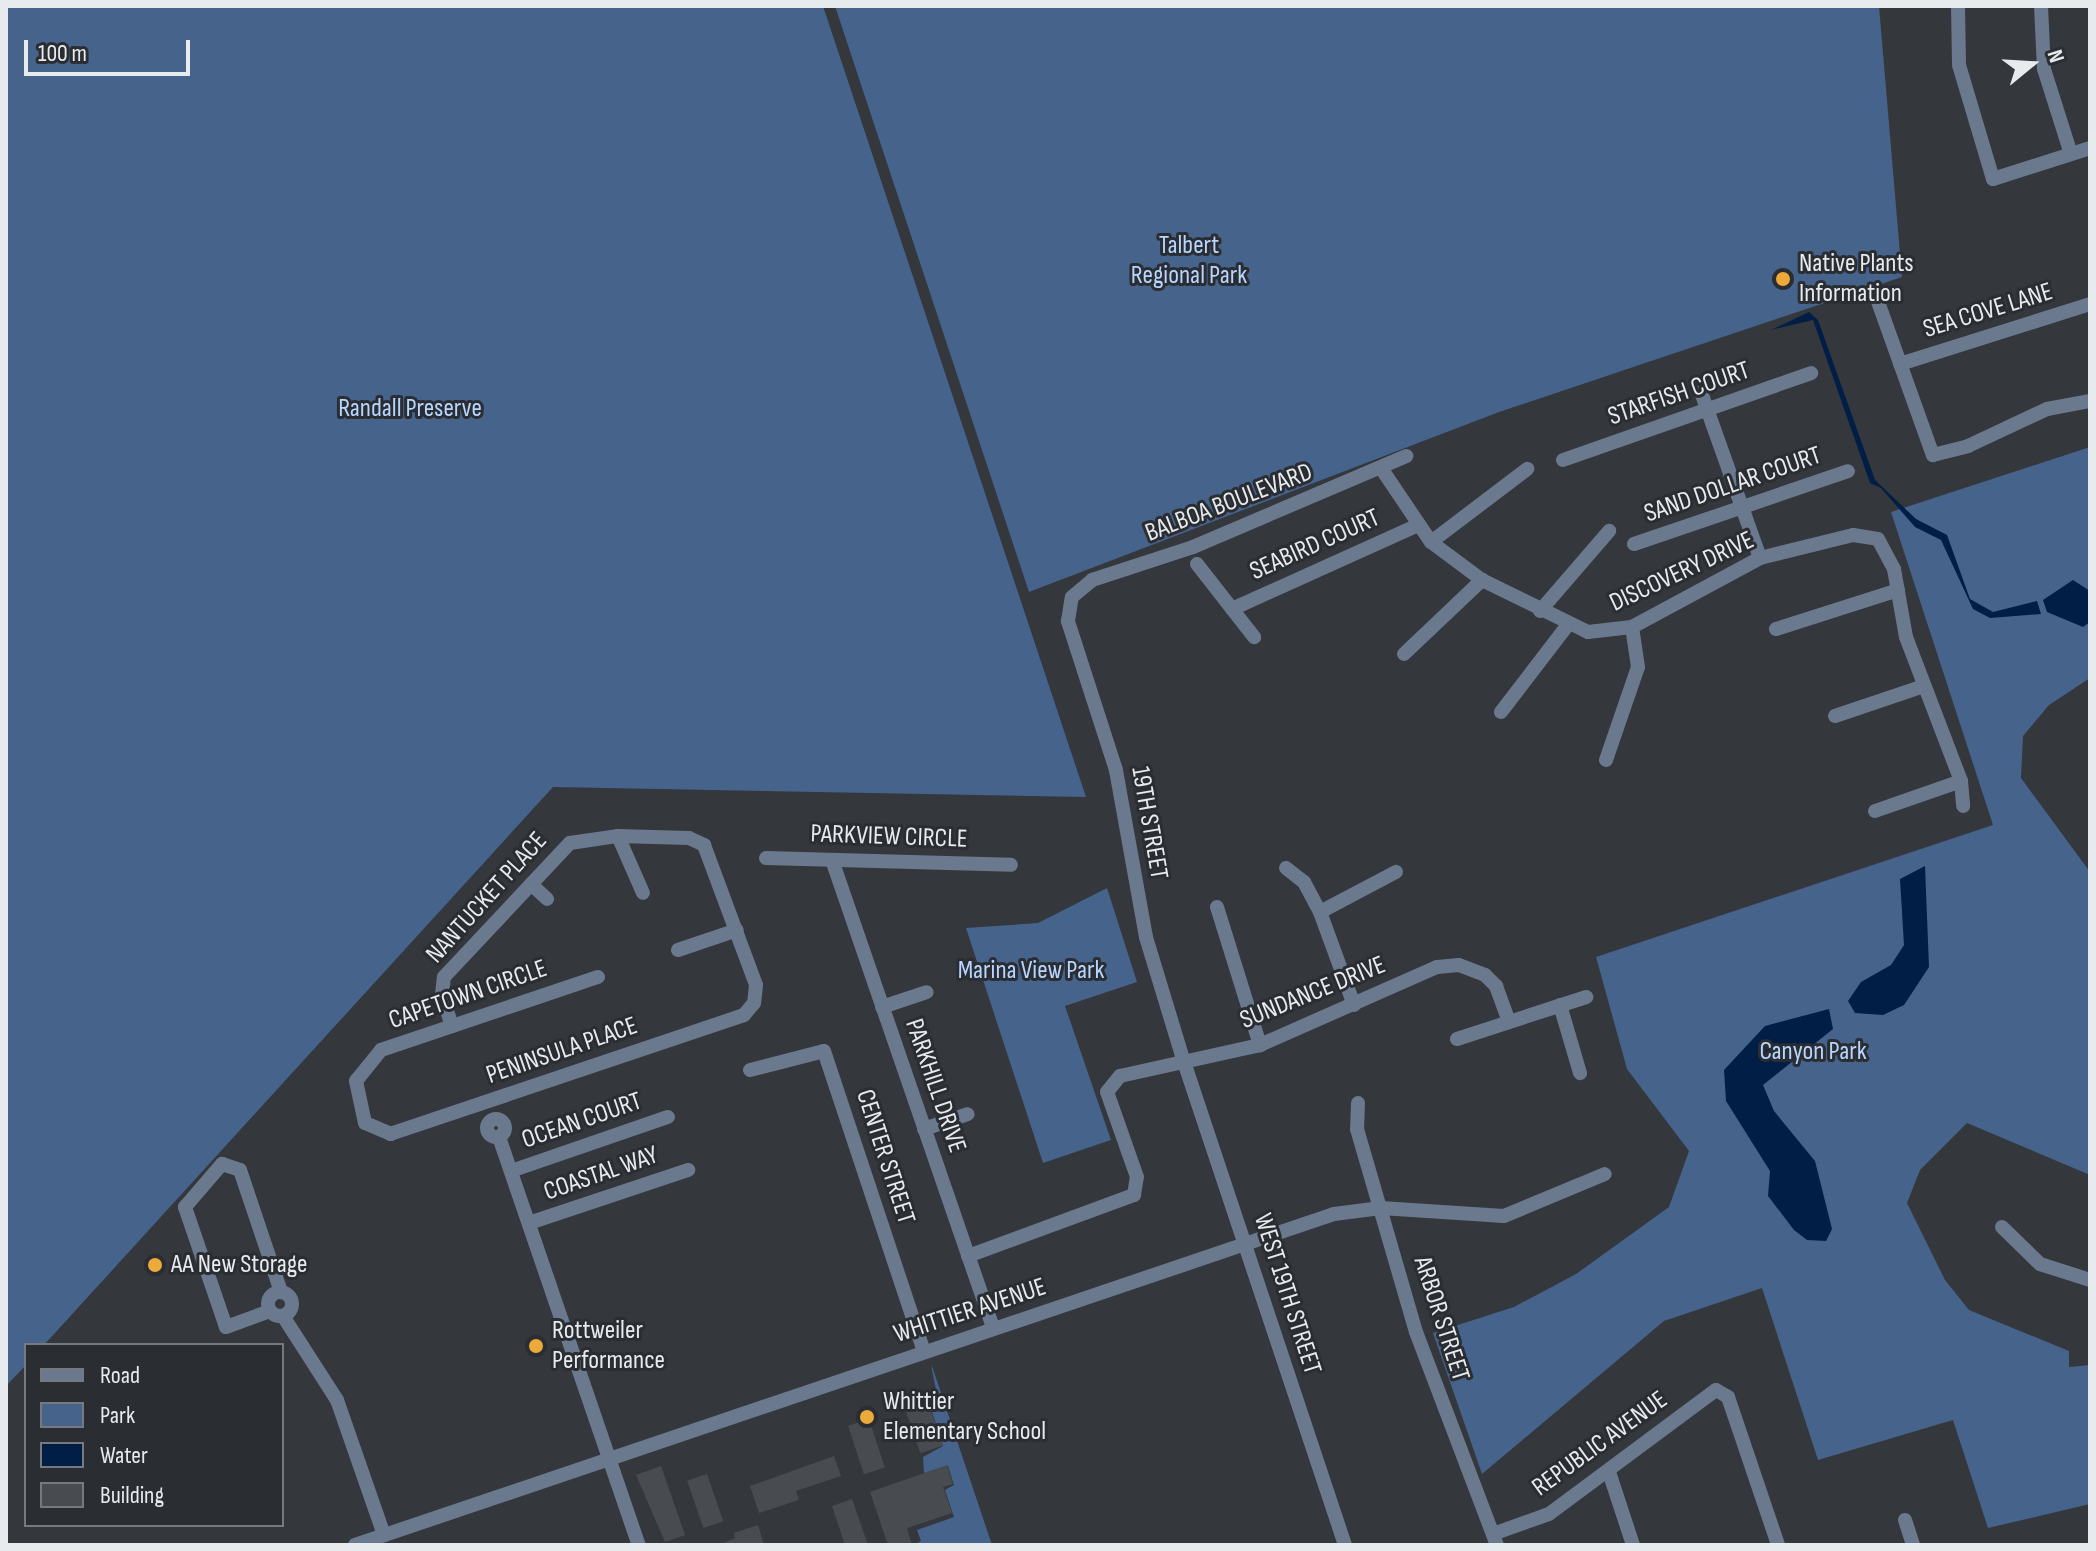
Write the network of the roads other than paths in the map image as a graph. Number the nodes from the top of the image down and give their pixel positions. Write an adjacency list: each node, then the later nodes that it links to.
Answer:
1 (1958, 6): 4 (street)
2 (2041, 6): 4 (street)
3 (2090, 148): 4 (street)
4 (2071, 154)
5 (1877, 299): 7 (street)
6 (2090, 304): 7 (street, SEA COVE LANE)
7 (1900, 364): 10 (street)
8 (1811, 373): 11 (street, STARFISH COURT)
9 (1701, 392): 11 (street)
10 (2090, 401)
11 (1706, 410): 13 (street, STARFISH COURT); 17 (street)
12 (1406, 456): 14 (street, BALBOA BOULEVARD)
13 (1563, 460)
14 (1381, 468): 18 (street, DISCOVERY DRIVE); 26 (street, BALBOA BOULEVARD)
15 (1527, 469): 20 (street)
16 (1848, 471): 17 (street, SAND DOLLAR COURT)
17 (1740, 508): 21 (street, SAND DOLLAR COURT); 22 (street)
18 (1418, 525): 20 (street, DISCOVERY DRIVE); 27 (street, SEABIRD COURT)
19 (1609, 531): 28 (street)
20 (1431, 542): 24 (street, DISCOVERY DRIVE)
21 (1634, 544)
22 (1760, 558): 25 (street, DISCOVERY DRIVE); 30 (street, DISCOVERY DRIVE)
23 (1197, 564): 27 (street, SEABIRD COURT)
24 (1482, 580): 28 (street, DISCOVERY DRIVE); 33 (street)
25 (1898, 590): 31 (street); 34 (street, DISCOVERY DRIVE)
26 (1072, 597): 64 (street, 19TH STREET)
27 (1232, 609): 32 (street, SEABIRD COURT)
28 (1540, 611): 29 (street, DISCOVERY DRIVE)
29 (1567, 626): 30 (street, DISCOVERY DRIVE); 35 (street)
30 (1632, 627): 37 (street)
31 (1776, 629)
32 (1254, 637)
33 (1404, 654)
34 (1921, 687): 36 (street); 38 (street, DISCOVERY DRIVE)
35 (1501, 712)
36 (1835, 716)
37 (1606, 760)
38 (1961, 781): 39 (street, DISCOVERY DRIVE); 40 (street)
39 (1963, 806)
40 (1875, 811)
41 (618, 836): 47 (street, NANTUCKET PLACE); 48 (street); 52 (street, NANTUCKET PLACE)
42 (766, 858): 43 (street, PARKVIEW CIRCLE)
43 (832, 860): 44 (street, PARKVIEW CIRCLE); 59 (street, PARKHILL DRIVE)
44 (1011, 865)
45 (1286, 868): 51 (street)
46 (1396, 872): 51 (street)
47 (531, 884): 49 (street); 61 (street, NANTUCKET PLACE)
48 (643, 893)
49 (547, 899)
50 (1217, 907): 63 (street)
51 (1320, 912): 57 (street)
52 (737, 930): 53 (street); 67 (street, PENINSULA PLACE)
53 (678, 950)
54 (598, 977): 61 (street, CAPETOWN CIRCLE)
55 (927, 992): 59 (street)
56 (1586, 997): 58 (street)
57 (1354, 1005): 60 (street, SUNDANCE DRIVE); 63 (street, SUNDANCE DRIVE)
58 (1560, 1005): 60 (street); 66 (street)
59 (882, 1007): 73 (street, PARKHILL DRIVE)
60 (1509, 1022): 62 (street)
61 (452, 1026): 74 (street, CAPETOWN CIRCLE)
62 (1457, 1039)
63 (1260, 1045): 64 (street, SUNDANCE DRIVE)
64 (1183, 1059): 81 (street, WEST 19TH STREET); 82 (street, SUNDANCE DRIVE)
65 (750, 1070): 86 (street, CENTER STREET)
66 (1580, 1073)
67 (498, 1098): 69 (street, PENINSULA PLACE); 72 (street)
68 (1358, 1103): 78 (street, ARBOR STREET)
69 (478, 1105): 72 (street); 74 (street, PENINSULA PLACE)
70 (968, 1114): 73 (street)
71 (668, 1117): 76 (street, OCEAN COURT)
72 (497, 1128): 76 (street)
73 (924, 1129): 82 (street, PARKHILL DRIVE)
74 (381, 1134)
75 (688, 1170): 79 (street, COASTAL WAY)
76 (511, 1171): 79 (street)
77 (1605, 1174): 78 (street, WHITTIER AVENUE)
78 (1381, 1208): 81 (street, WHITTIER AVENUE); 91 (street, ARBOR STREET)
79 (529, 1223): 87 (street)
80 (2002, 1227): 83 (street)
81 (1245, 1243): 85 (street, WHITTIER AVENUE); 94 (street, WEST 19TH STREET)
82 (968, 1256): 85 (street, PARKHILL DRIVE)
83 (2090, 1280)
84 (277, 1313): 84 (street); 90 (street)
85 (993, 1328): 86 (street, WHITTIER AVENUE)
86 (924, 1351): 87 (street, WHITTIER AVENUE)
87 (609, 1457): 90 (street, WHITTIER AVENUE); 93 (street)
88 (1609, 1472): 91 (street, REPUBLIC AVENUE); 95 (street); 96 (street, REPUBLIC AVENUE)
89 (1905, 1520): 97 (street)
90 (384, 1535): 92 (street, WHITTIER AVENUE)
91 (1495, 1540)
92 (355, 1545)
93 (639, 1545)
94 (1345, 1545)
95 (1633, 1545)
96 (1778, 1545)
97 (1913, 1545)

